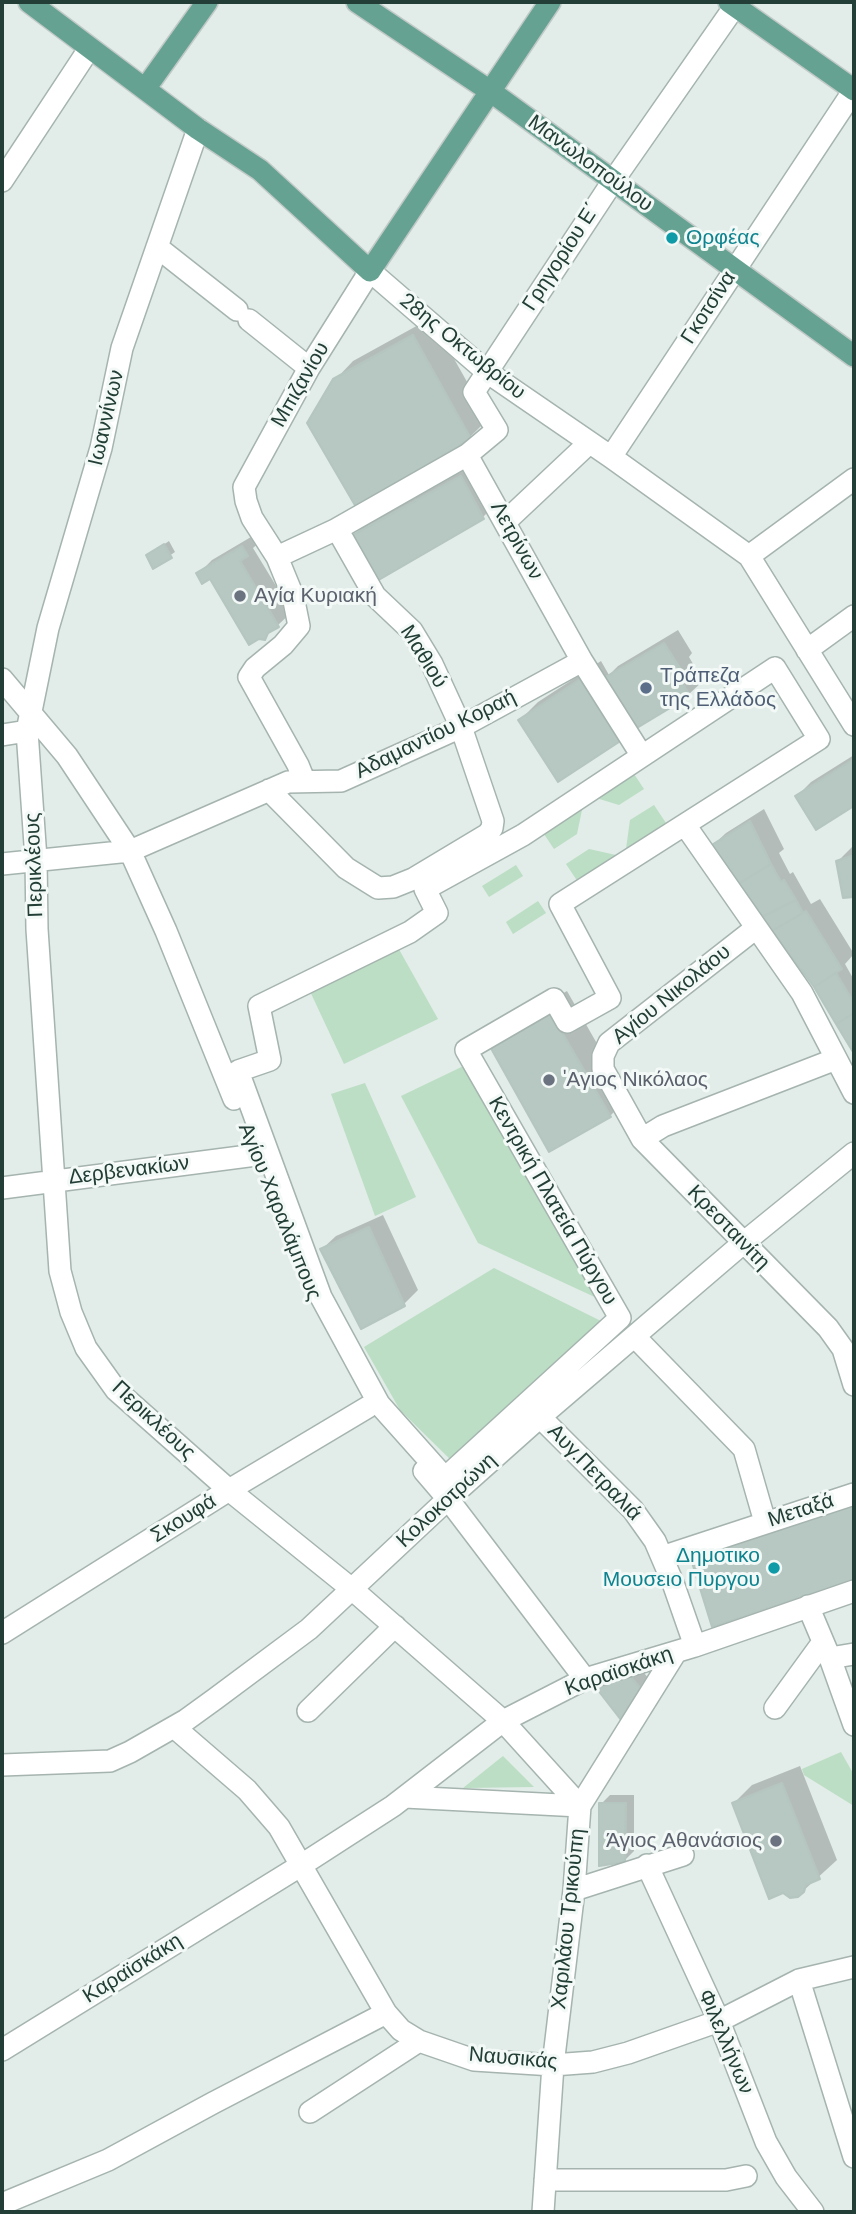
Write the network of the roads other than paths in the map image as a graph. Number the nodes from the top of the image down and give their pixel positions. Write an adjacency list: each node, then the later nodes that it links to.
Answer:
1 (29, 2): 6 (main road, 28ης Οκτωβρίου)
2 (207, 2): 7 (main road)
3 (357, 2): 9 (main road, Μανωλοπούλου)
4 (550, 2): 9 (main road, Μπιζανίου)
5 (732, 4): 8 (main road); 12 (street, Γρηγορίου Ε΄)
6 (89, 49): 7 (main road, 28ης Οκτωβρίου); 11 (street)
7 (145, 89): 10 (main road, 28ης Οκτωβρίου)
8 (854, 90): 14 (street, Γκοτσίνα)
9 (490, 91): 12 (main road, Μανωλοπούλου); 15 (main road, Μπιζανίου)
10 (198, 129): 13 (street, Ιωαννίνων); 15 (main road, 28ης Οκτωβρίου)
11 (2, 181)
12 (613, 181): 14 (main road, Μανωλοπούλου); 18 (street, Γρηγορίου Ε΄)
13 (157, 247): 17 (street); 31 (street, Ιωαννίνων)
14 (734, 269): 16 (main road, Μανωλοπούλου); 21 (street, Γκοτσίνα)
15 (370, 271): 17 (street, Μπιζανίου); 18 (street, 28ης Οκτωβρίου)
16 (854, 356)
17 (309, 369): 26 (street, Μπιζανίου)
18 (487, 372): 19 (street, 28ης Οκτωβρίου); 20 (street, Γρηγορίου Ε΄)
19 (589, 443): 21 (street, 28ης Οκτωβρίου); 23 (street)
20 (467, 455): 23 (street, Λετρίνων); 24 (street)
21 (611, 457): 25 (street, 28ης Οκτωβρίου)
22 (854, 480): 25 (street)
23 (505, 522): 29 (street, Λετρίνων)
24 (337, 529): 26 (street); 33 (street, Μαθιού)
25 (749, 556): 28 (street, 28ης Οκτωβρίου)
26 (277, 557): 36 (street, Μπιζανίου)
27 (854, 616): 28 (street)
28 (807, 650): 32 (street, 28ης Οκτωβρίου)
29 (582, 661): 33 (street, Αδαμαντίου Κοραή); 35 (street, Λετρίνων)
30 (2, 679): 31 (street)
31 (29, 721): 34 (street); 39 (street, Αγίου Χαραλάμπους); 40 (street, Περικλέους)
32 (854, 725)
33 (461, 727): 36 (street, Αδαμαντίου Κοραή); 37 (street, Μαθιού)
34 (2, 735)
35 (642, 756): 38 (street, Κεντρική Πλατεία Πύργου); 38 (street, Κεντρική Πλατεία Πύργου)
36 (304, 780): 37 (street, Αδαμαντίου Κοραή)
37 (269, 790): 39 (street, Αδαμαντίου Κοραή)
38 (685, 825): 42 (street)
39 (130, 851): 40 (street, Αδαμαντίου Κοραή); 48 (street, Αγίου Χαραλάμπους)
40 (36, 859): 41 (street, Αδαμαντίου Κοραή); 49 (street, Περικλέους)
41 (2, 864)
42 (755, 929): 43 (street); 44 (street, Αγίου Νικολάου)
43 (836, 1059): 45 (street); 46 (street)
44 (603, 1069): 46 (street, Κρεσταινίτη)
45 (854, 1093)
46 (642, 1139): 51 (street, Κρεσταινίτη)
47 (854, 1153): 51 (street, Κολοκοτρώνη)
48 (256, 1155): 49 (street, Δερβενακίων); 54 (street, Αγίου Χαραλάμπους)
49 (53, 1180): 50 (street, Δερβενακίων); 56 (street, Περικλέους)
50 (2, 1188)
51 (742, 1244): 52 (street, Κολοκοτρώνη); 53 (street, Κρεσταινίτη)
52 (635, 1337): 55 (street, Κολοκοτρώνη); 59 (street)
53 (854, 1385)
54 (368, 1406): 56 (street, Σκουφά); 58 (street, Αγίου Χαραλάμπους)
55 (540, 1417): 58 (street, Κολοκοτρώνη); 66 (street, Αυγ.Πετραλιά)
56 (229, 1490): 61 (street, Περικλέους); 65 (street, Σκουφά)
57 (854, 1493): 59 (street, Μεταξά)
58 (448, 1499): 61 (street, Κολοκοτρώνη); 69 (street, Αγίου Χαραλάμπους)
59 (765, 1522): 60 (street, Μεταξά)
60 (668, 1555)
61 (353, 1590): 64 (street, Περικλέους); 74 (street, Κολοκοτρώνη)
62 (854, 1591): 63 (street, Καραϊσκάκη)
63 (808, 1606): 66 (street, Καραϊσκάκη); 67 (street)
64 (395, 1626): 71 (street); 72 (street, Περικλέους)
65 (2, 1633)
66 (686, 1649): 69 (street, Καραϊσκάκη); 77 (street, Χαριλάου Τρικούπη)
67 (827, 1650): 68 (street); 70 (street); 73 (street)
68 (854, 1654)
69 (585, 1679): 72 (street, Καραϊσκάκη)
70 (775, 1708)
71 (308, 1711)
72 (503, 1721): 76 (street, Καραϊσκάκη); 77 (street, Περικλέους)
73 (854, 1725)
74 (174, 1727): 75 (street, Κολοκοτρώνη); 80 (street, Ναυσικάς)
75 (2, 1765)
76 (405, 1797): 77 (street); 80 (street, Καραϊσκάκη)
77 (580, 1806): 81 (street, Χαριλάου Τρικούπη)
78 (683, 1855): 79 (street)
79 (647, 1865): 81 (street); 85 (street, Φιλελλήνων)
80 (300, 1866): 84 (street, Ναυσικάς); 87 (street, Καραϊσκάκη)
81 (574, 1890): 88 (street, Χαριλάου Τρικούπη)
82 (854, 1967): 83 (street, Ναυσικάς)
83 (799, 1980): 85 (street, Ναυσικάς); 90 (street)
84 (386, 2013): 86 (street, Ναυσικάς); 93 (street)
85 (719, 2021): 88 (street, Ναυσικάς); 95 (street, Φιλελλήνων)
86 (419, 2041): 88 (street, Ναυσικάς); 89 (street)
87 (2, 2050)
88 (553, 2065): 92 (street, Χαριλάου Τρικούπη)
89 (310, 2112)
90 (854, 2157)
91 (746, 2176): 92 (street)
92 (545, 2180): 94 (street, Χαριλάου Τρικούπη)
93 (2, 2204)
94 (543, 2212)
95 (813, 2212)

